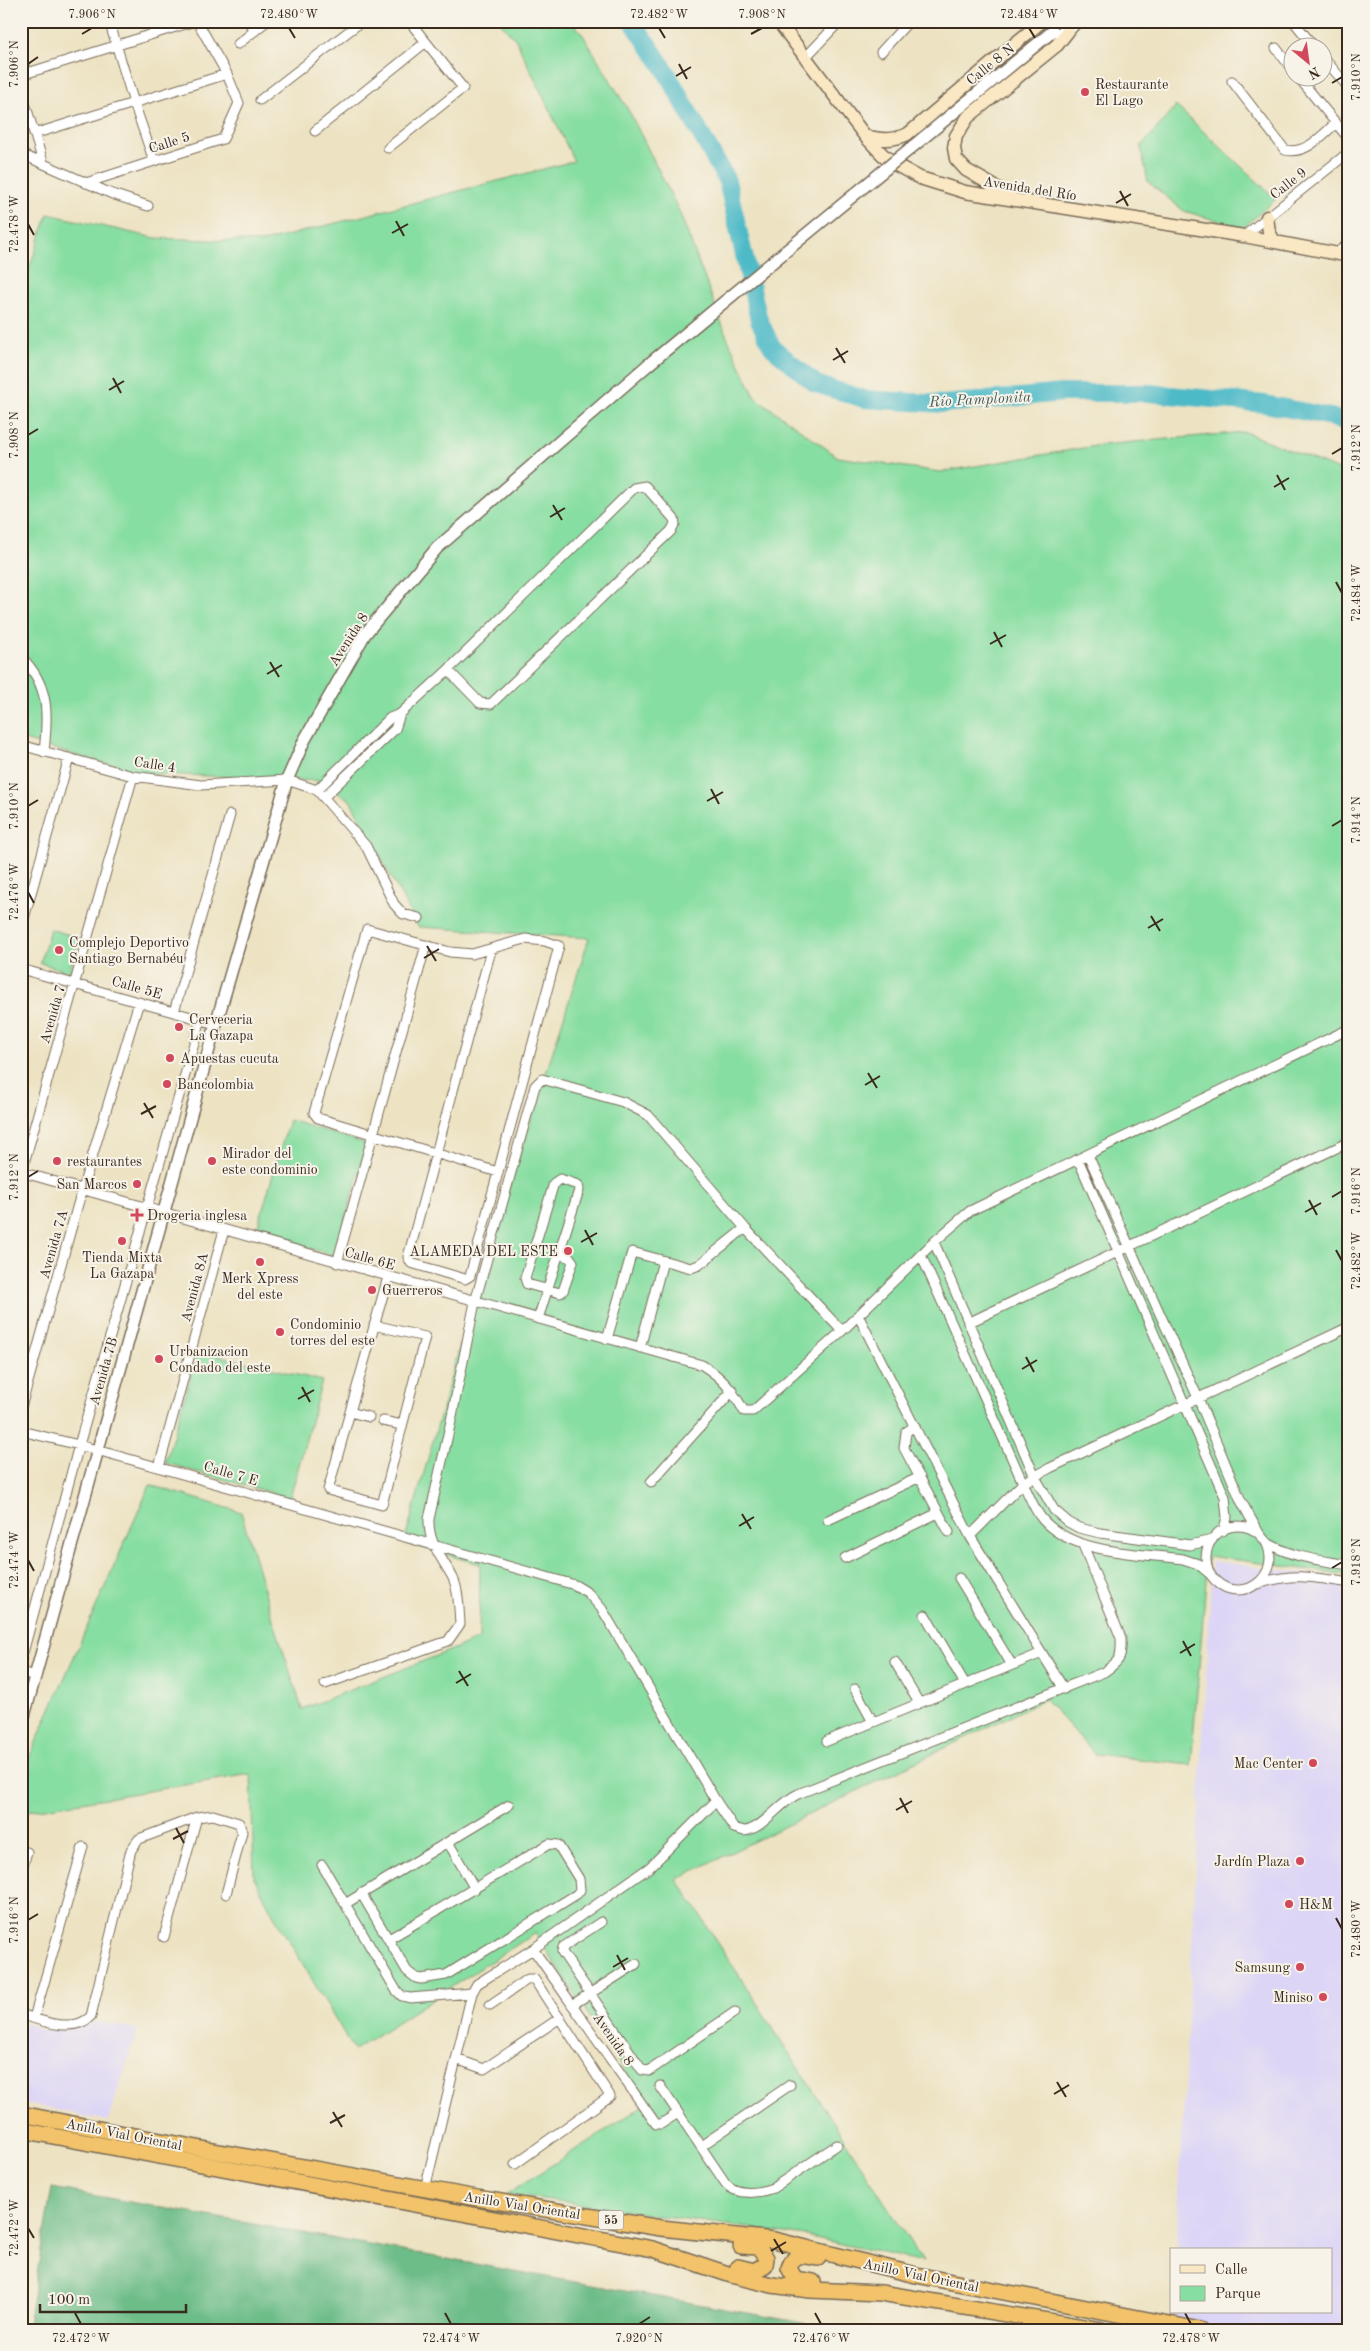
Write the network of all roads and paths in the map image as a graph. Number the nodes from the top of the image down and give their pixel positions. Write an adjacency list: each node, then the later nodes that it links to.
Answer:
1 (109, 21): 19 (street)
2 (196, 21): 19 (street); 26 (street)
3 (248, 21): 14 (street)
4 (267, 21): 14 (street)
5 (362, 21): 32 (street)
6 (409, 21): 17 (street)
7 (778, 21): 24 (main road, Avenida del Río)
8 (840, 21): 24 (street)
9 (909, 21): 21 (street)
10 (1042, 21): 37 (main road)
11 (1077, 21): 15 (street)
12 (1295, 24): 16 (street)
13 (1050, 26): 15 (street, Calle 8 N); 53 (street, Calle 8 N, bridge)
14 (255, 31): 18 (street)
15 (1068, 31): 45 (main road)
16 (1307, 38)
17 (426, 42): 35 (street); 39 (street)
18 (238, 44)
19 (117, 47): 27 (street); 33 (street)
20 (1276, 48): 23 (street)
21 (881, 52)
22 (21, 56): 27 (street)
23 (1282, 56)
24 (805, 58): 37 (main road, Avenida del Río)
25 (1332, 68): 30 (street)
26 (227, 74): 33 (street); 42 (street, Calle 5)
27 (24, 75)
28 (1232, 81): 34 (street)
29 (1307, 88): 34 (street)
30 (1349, 88)
31 (21, 90): 36 (street)
32 (260, 100)
33 (134, 103): 36 (street); 42 (street)
34 (1336, 123): 38 (street)
35 (315, 131)
36 (34, 134): 43 (street)
37 (865, 136): 45 (main road, Avenida del Río)
38 (1349, 139)
39 (388, 148)
40 (1349, 152): 47 (street, Calle 9)
41 (21, 154): 43 (street)
42 (154, 161): 44 (street, Calle 5)
43 (43, 162): 44 (street)
44 (86, 182): 46 (street)
45 (1022, 202): 48 (main road, Avenida del Río)
46 (148, 206)
47 (1267, 217): 48 (street, Calle 9); 49 (main road)
48 (1244, 236): 49 (main road, Avenida del Río)
49 (1274, 241): 51 (main road, Avenida del Río)
50 (1349, 243): 51 (street)
51 (1336, 254): 52 (main road, Avenida del Río)
52 (1349, 256)
53 (649, 364): 61 (street, Avenida 8)
54 (21, 657): 58 (street)
55 (448, 670): 55 (street); 56 (street)
56 (400, 714): 62 (street); 63 (street)
57 (21, 745): 58 (street, Calle 4)
58 (44, 752): 59 (street, Calle 4)
59 (69, 758): 60 (street, Calle 4); 66 (street)
60 (133, 776): 61 (street, Calle 4); 70 (street, Avenida 7)
61 (287, 780): 62 (street); 74 (street, Avenida 8)
62 (317, 790): 63 (street)
63 (325, 796): 65 (street)
64 (230, 815): 72 (street)
65 (419, 918)
66 (21, 929)
67 (426, 946): 68 (street); 78 (street); 78 (street)
68 (492, 950): 80 (street); 83 (street)
69 (21, 969): 70 (street, Calle 5E)
70 (75, 984): 71 (street, Calle 5E); 84 (street, Avenida 7)
71 (139, 1002): 72 (street, Calle 5E); 85 (street, Avenida 7A)
72 (174, 1012): 73 (street, Calle 5E)
73 (201, 1019): 74 (street, Calle 5E); 76 (street, Avenida 7B)
74 (216, 1024): 77 (street, Avenida 7B)
75 (1349, 1029): 81 (street)
76 (178, 1099): 77 (street); 86 (street, Avenida 7B)
77 (194, 1103): 87 (street, Avenida 7B)
78 (373, 1134): 80 (street); 96 (street)
79 (1349, 1142): 91 (street)
80 (435, 1152): 83 (street); 83 (street)
81 (1088, 1155): 82 (street); 91 (street)
82 (1078, 1159): 90 (street); 92 (street)
83 (498, 1172)
84 (21, 1173): 85 (street, Calle 6E)
85 (82, 1190): 86 (street, Calle 6E); 111 (street, Avenida 7A)
86 (147, 1208): 87 (street, Calle 6E); 118 (street, Avenida 7B)
87 (164, 1213): 89 (street, Calle 6E); 119 (street, Avenida 7B)
88 (745, 1228): 95 (street); 99 (street); 105 (street)
89 (224, 1230): 96 (street, Calle 6E); 120 (street, Avenida 8A)
90 (934, 1242): 94 (street); 102 (street)
91 (1130, 1246): 92 (street); 109 (street)
92 (1118, 1251): 102 (street); 110 (street)
93 (560, 1254): 98 (street); 98 (street); 98 (street)
94 (921, 1255): 100 (street); 124 (street)
95 (663, 1261): 106 (street); 107 (street)
96 (337, 1263): 97 (street, Calle 6E)
97 (388, 1277): 99 (street, Calle 6E); 103 (street)
98 (549, 1290): 101 (street)
99 (475, 1302): 101 (street, Calle 6E); 134 (street)
100 (858, 1315): 105 (street); 116 (street)
101 (538, 1320): 106 (street, Calle 6E)
102 (968, 1323): 122 (street)
103 (374, 1325): 112 (street); 115 (street)
104 (1349, 1327): 109 (street)
105 (842, 1331): 108 (street, Calle 6E)
106 (606, 1339): 107 (street, Calle 6E)
107 (640, 1348): 108 (street, Calle 6E)
108 (733, 1390): 123 (street)
109 (1198, 1398): 110 (street); 130 (street)
110 (1185, 1404): 122 (street); 127 (street)
111 (21, 1407)
112 (350, 1412): 113 (street); 115 (street)
113 (368, 1417)
114 (383, 1421): 115 (street)
115 (402, 1425)
116 (915, 1426): 121 (street); 129 (street)
117 (21, 1431): 118 (street, Calle 7 E)
118 (79, 1445): 119 (street, Calle 7 E); 131 (street, Avenida 7B)
119 (97, 1450): 120 (street, Calle 7 E); 133 (street, Avenida 7B)
120 (159, 1467): 134 (street, Calle 7 E)
121 (920, 1477): 125 (street); 126 (street)
122 (1035, 1477): 124 (street); 132 (street)
123 (651, 1482)
124 (1023, 1483): 129 (street); 135 (street)
125 (938, 1513): 128 (street); 137 (street)
126 (828, 1520)
127 (1222, 1530): 130 (street); 132 (street)
128 (949, 1532)
129 (970, 1536): 145 (street)
130 (1263, 1539): 138 (street); 143 (street)
131 (54, 1540): 133 (street); 146 (street, Avenida 7B)
132 (1212, 1540): 140 (street)
133 (71, 1544): 150 (street, Avenida 7B)
134 (432, 1544): 151 (street); 159 (street, Calle 7 E)
135 (1083, 1545): 136 (street); 139 (street)
136 (1106, 1549): 139 (street); 140 (street)
137 (845, 1558)
138 (1349, 1565)
139 (1094, 1572): 153 (street, Calle 7 E)
140 (1210, 1574): 143 (street)
141 (959, 1578): 148 (street)
142 (1349, 1583): 143 (street)
143 (1258, 1584)
144 (925, 1615): 152 (street)
145 (1042, 1653): 148 (street); 153 (street)
146 (21, 1660)
147 (895, 1662): 155 (street)
148 (1012, 1665): 152 (street)
149 (21, 1672): 150 (street)
150 (36, 1676): 157 (street, Avenida 7B)
151 (325, 1684)
152 (966, 1684): 155 (street)
153 (1064, 1688): 159 (street, Calle 7 E)
154 (855, 1689): 156 (street)
155 (919, 1703): 156 (street)
156 (873, 1722): 158 (street)
157 (22, 1724)
158 (827, 1740)
159 (716, 1801): 174 (street)
160 (509, 1805): 162 (street)
161 (197, 1817): 169 (street); 172 (street); 182 (street)
162 (448, 1842): 167 (street); 168 (street)
163 (83, 1847): 182 (street)
164 (27, 1852): 166 (street)
165 (322, 1865): 170 (street)
166 (21, 1872)
167 (475, 1889): 173 (street); 173 (street)
168 (361, 1893): 170 (street); 173 (street)
169 (226, 1894)
170 (345, 1904): 176 (street)
171 (601, 1922): 177 (street)
172 (164, 1937)
173 (389, 1940)
174 (533, 1949): 176 (street); 179 (street, Avenida 8)
175 (636, 1964): 177 (street)
176 (472, 1993): 184 (street)
177 (590, 1993): 179 (street); 180 (street)
178 (490, 2005): 183 (street)
179 (572, 2005): 187 (street, Avenida 8)
180 (735, 2012)
181 (21, 2014): 182 (street)
182 (34, 2018)
183 (560, 2018): 184 (street); 192 (street)
184 (456, 2059): 193 (street)
185 (790, 2085): 191 (street)
186 (660, 2086): 187 (street)
187 (678, 2113): 191 (street)
188 (21, 2114): 193 (highway, Anillo Vial Oriental / 55)
189 (21, 2130): 196 (highway, Anillo Vial Oriental / 55)
190 (838, 2145): 191 (street)
191 (701, 2146)
192 (515, 2164)
193 (425, 2189): 194 (highway, Anillo Vial Oriental / 55)
194 (736, 2236): 195 (highway, Anillo Vial Oriental / 55); 196 (highway)
195 (835, 2254): 197 (highway); 199 (highway, Anillo Vial Oriental / 55)
196 (718, 2270): 197 (highway, Anillo Vial Oriental / 55)
197 (819, 2291): 198 (highway, Anillo Vial Oriental / 55)
198 (1101, 2330)
199 (1200, 2330)

